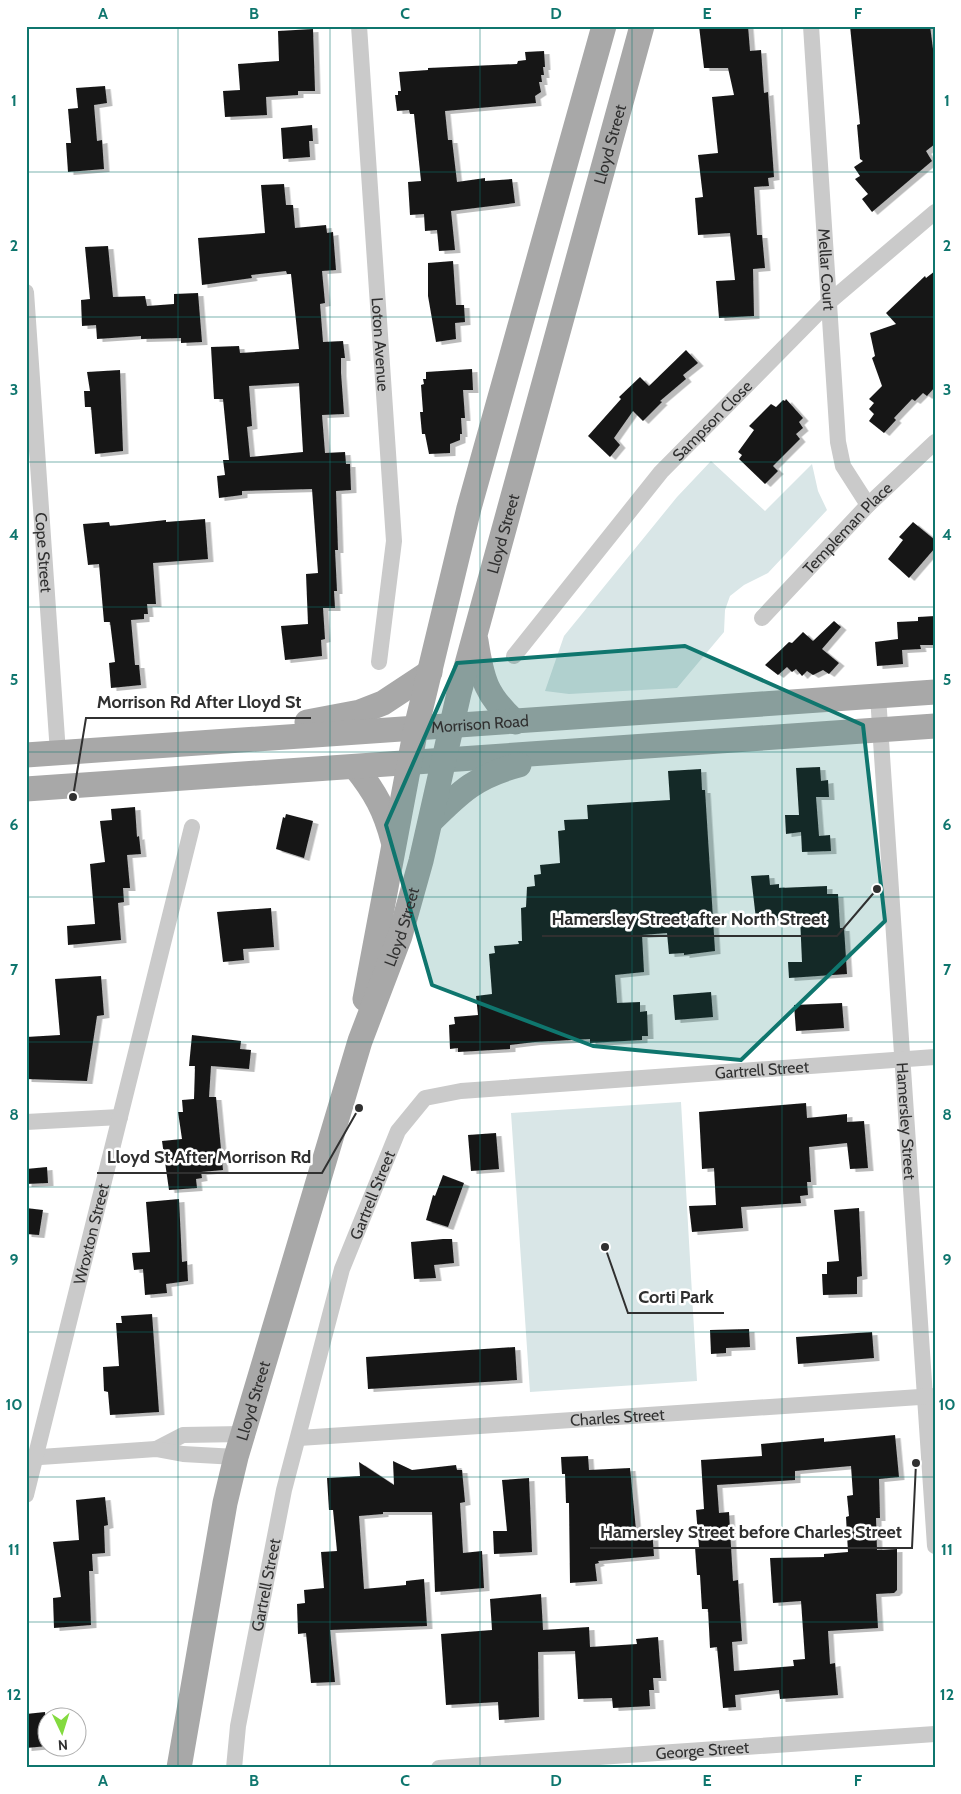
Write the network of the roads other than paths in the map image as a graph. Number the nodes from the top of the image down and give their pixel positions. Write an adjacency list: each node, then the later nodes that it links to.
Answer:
1 (359, 26): 13 (street, Loton Avenue)
2 (604, 26): 14 (main road, Lloyd Street)
3 (642, 26): 11 (main road, Lloyd Street)
4 (811, 26): 7 (street, Mellar Court)
5 (935, 212): 7 (street, Sampson Close)
6 (26, 292): 23 (street, Cope Street)
7 (828, 303): 9 (street, Mellar Court); 12 (street, Sampson Close)
8 (935, 442): 9 (street, Templeman Place)
9 (868, 505): 10 (street, Templeman Place)
10 (762, 618)
11 (475, 636): 17 (main road); 19 (main road, Lloyd Street)
12 (514, 656)
13 (379, 662)
14 (430, 672): 20 (main road, Lloyd Street); 22 (main road)
15 (935, 692): 16 (main road, Morrison Road)
16 (878, 696): 17 (main road, Morrison Road); 21 (street, Hamersley Street)
17 (515, 722): 19 (main road, Morrison Road)
18 (935, 726): 21 (main road, Morrison Road)
19 (450, 727): 20 (main road, Morrison Road); 26 (main road, Lloyd Street)
20 (416, 728): 22 (main road, Morrison Road); 27 (main road, Lloyd Street)
21 (880, 729): 24 (main road, Morrison Road); 35 (street, Hamersley Street)
22 (257, 739): 23 (main road, Morrison Road)
23 (58, 753): 25 (main road, Morrison Road)
24 (552, 753): 26 (main road, Morrison Road); 30 (main road)
25 (26, 755)
26 (444, 761): 27 (main road, Morrison Road); 30 (main road, Lloyd Street)
27 (410, 763): 28 (main road, Morrison Road); 32 (main road, Lloyd Street)
28 (355, 767): 29 (main road, Morrison Road); 32 (main road)
29 (26, 789)
30 (431, 821): 33 (main road, Lloyd Street)
31 (192, 827): 36 (street, Wroxton Street)
32 (394, 846): 33 (main road, Lloyd Street)
33 (360, 1041): 40 (main road, Lloyd Street)
34 (935, 1057): 35 (street, Gartrell Street)
35 (903, 1059): 38 (street, Hamersley Street); 39 (street, Gartrell Street)
36 (120, 1117): 37 (street); 42 (street, Wroxton Street)
37 (26, 1122)
38 (930, 1397): 39 (street, Charles Street); 44 (street, Hamersley Street)
39 (299, 1438): 47 (street, Gartrell Street)
40 (240, 1445): 41 (street); 41 (street); 46 (main road, Lloyd Street)
41 (156, 1449): 42 (street)
42 (32, 1457): 43 (street, Wroxton Street)
43 (26, 1495)
44 (935, 1546)
45 (935, 1734): 48 (street, George Street)
46 (179, 1768)
47 (234, 1768)
48 (438, 1768)

